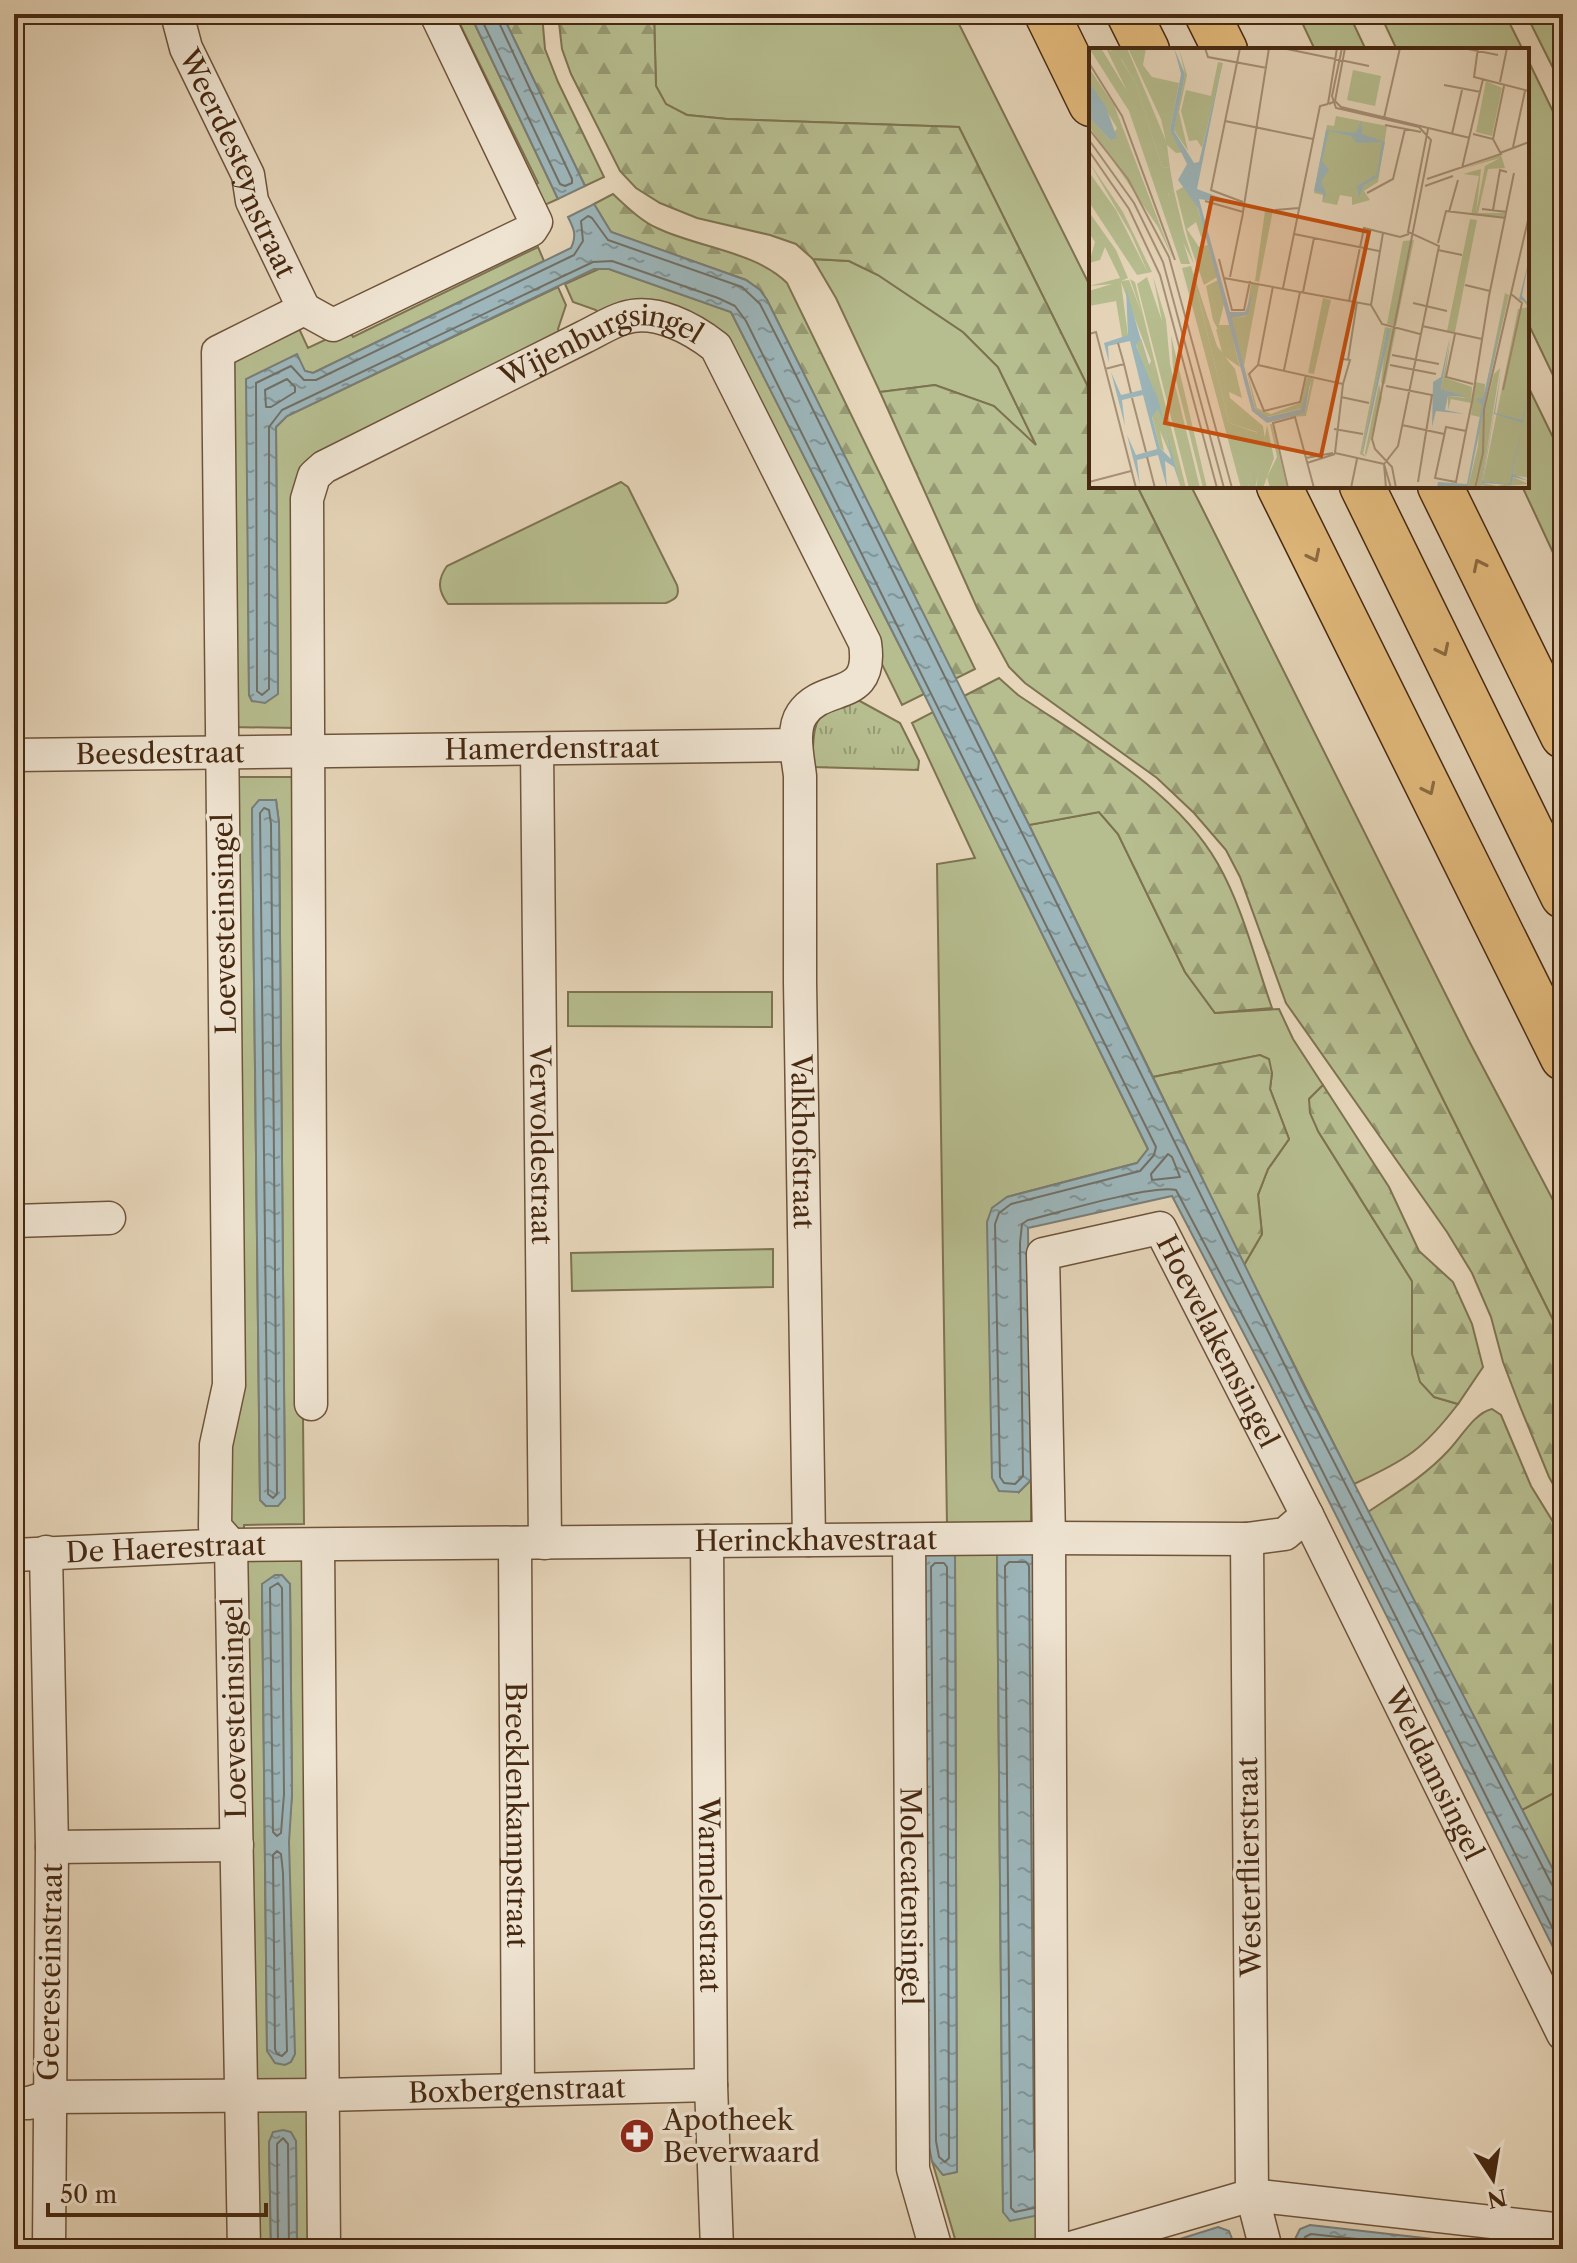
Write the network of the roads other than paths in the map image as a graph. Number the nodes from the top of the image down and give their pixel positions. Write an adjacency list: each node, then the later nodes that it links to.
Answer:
1 (177, 14): 9 (street, Weerdesteynstraat)
2 (436, 14): 9 (street)
3 (1047, 14): 8 (highway)
4 (1129, 14): 6 (highway)
5 (1207, 14): 7 (highway)
6 (1146, 48)
7 (1224, 48)
8 (1089, 100)
9 (304, 309): 17 (street, Loevesteinsingel)
10 (1280, 488): 20 (highway, one-way to 20)
11 (1363, 488): 19 (highway, one-way to 19)
12 (1441, 488): 13 (highway, one-way to 12)
13 (1563, 736)
14 (796, 745): 15 (street, Hamerdenstraat); 16 (street, Wijenburgsingel); 27 (street, Valkhofstraat)
15 (537, 749): 16 (street, Hamerdenstraat); 30 (street, Verwoldestraat)
16 (307, 751): 17 (street, Beesdestraat); 23 (street)
17 (222, 752): 18 (street, Beesdestraat); 31 (street, Loevesteinsingel)
18 (14, 755)
19 (1563, 896)
20 (1563, 1058)
21 (109, 1218): 22 (street)
22 (14, 1221)
23 (311, 1404)
24 (1307, 1515): 25 (street, Hoevelakensingel); 26 (street, Herinckhavestraat); 37 (street, Weldamsingel)
25 (1049, 1538): 26 (street, Herinckhavestraat); 28 (street, Herinckhavestraat); 51 (street)
26 (1247, 1539): 44 (street, Westerflierstraat)
27 (809, 1540): 28 (street, Herinckhavestraat); 29 (street, Herinckhavestraat)
28 (909, 1540): 50 (street, Molecatensingel)
29 (707, 1541): 30 (street, Herinckhavestraat); 38 (street, Warmelostraat)
30 (530, 1543): 32 (street, Herinckhavestraat); 39 (street, Brecklenkampstraat)
31 (231, 1545): 32 (street, De Haerestraat); 33 (street, De Haerestraat); 35 (street, Loevesteinsingel)
32 (318, 1545): 41 (street)
33 (46, 1552): 34 (street, De Haerestraat); 36 (street, Geeresteinstraat)
34 (14, 1555)
35 (222, 1846): 36 (street, Geeresteinstraat); 40 (street, Loevesteinsingel)
36 (52, 1847): 42 (street, Geeresteinstraat)
37 (1563, 2034)
38 (711, 2085): 39 (street, Boxbergenstraat); 49 (street, Warmelostraat)
39 (518, 2088): 41 (street, Boxbergenstraat)
40 (241, 2095): 41 (street, Boxbergenstraat); 42 (street, Boxbergenstraat); 47 (street, Loevesteinsingel)
41 (323, 2095): 48 (street)
42 (48, 2097): 43 (street, Boxbergenstraat); 46 (street, Geeresteinstraat)
43 (14, 2103)
44 (1252, 2195): 45 (street); 52 (street); 53 (street, Westerflierstraat)
45 (1563, 2230)
46 (49, 2249)
47 (244, 2249)
48 (324, 2249)
49 (717, 2249)
50 (936, 2249)
51 (1052, 2249)
52 (1067, 2249)
53 (1266, 2249)

